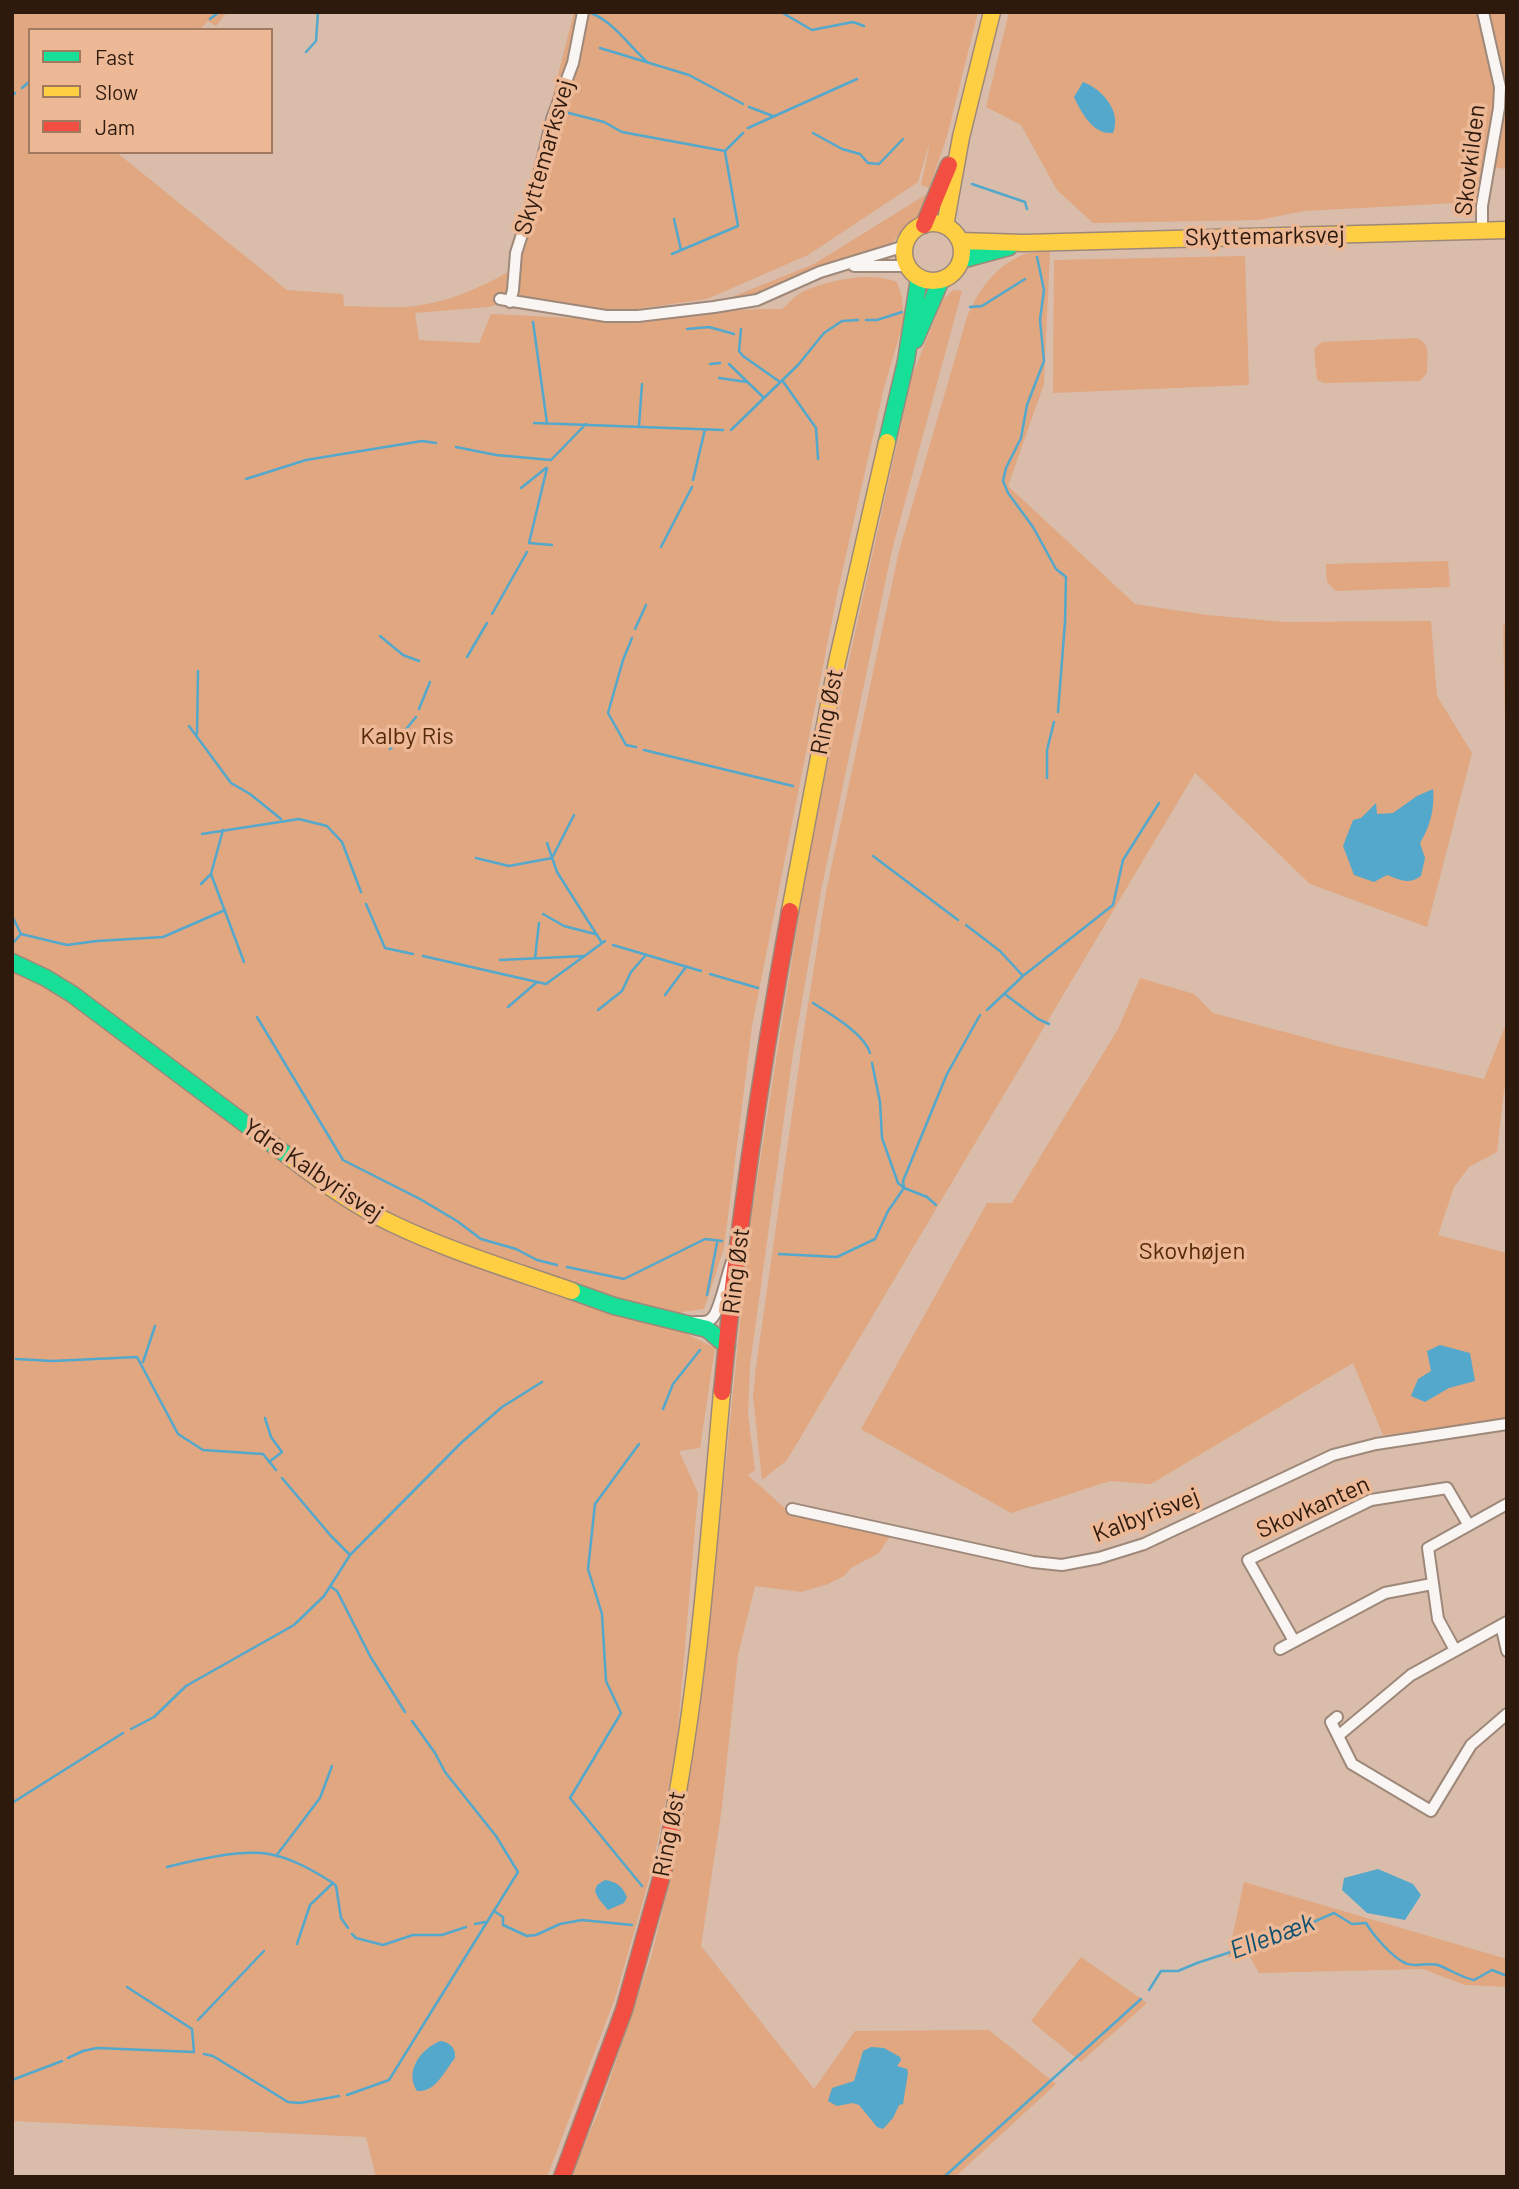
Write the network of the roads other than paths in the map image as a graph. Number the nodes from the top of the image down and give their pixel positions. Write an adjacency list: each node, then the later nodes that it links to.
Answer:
1 (583, 12): 13 (street, Skyttemarksvej)
2 (992, 12): 4 (main road)
3 (1483, 12): 8 (street, Skovkilden)
4 (961, 137): 5 (main road); 6 (main road)
5 (924, 225): 6 (main road); 11 (main road)
6 (945, 226): 9 (main road)
7 (1507, 230): 8 (main road, Skyttemarksvej)
8 (1482, 231): 10 (main road, Skyttemarksvej)
9 (960, 241): 10 (main road, Skyttemarksvej); 12 (main road)
10 (1024, 243): 12 (main road, Skyttemarksvej)
11 (905, 246): 13 (street, Skyttemarksvej); 14 (main road)
12 (961, 260): 15 (main road)
13 (841, 266): 14 (street, Skyttemarksvej)
14 (913, 272): 15 (main road); 16 (main road, Ring Øst)
15 (941, 281): 16 (main road, Ring Øst)
16 (906, 361): 18 (main road, Ring Øst)
17 (12, 962): 19 (main road, Ydre Kalbyrisvej)
18 (738, 1247): 19 (street); 20 (main road, Ring Øst)
19 (689, 1322): 20 (main road, Ydre Kalbyrisvej)
20 (727, 1346): 34 (main road, Ring Øst)
21 (1507, 1424): 23 (street, Kalbyrisvej)
22 (1507, 1504): 24 (street)
23 (792, 1509)
24 (1468, 1524): 25 (street); 27 (street, Skovkanten)
25 (1432, 1584): 27 (street); 29 (street)
26 (1504, 1624): 29 (street); 30 (street)
27 (1294, 1642): 28 (street)
28 (1280, 1649)
29 (1455, 1650): 33 (street)
30 (1507, 1651)
31 (1507, 1714): 33 (street)
32 (1337, 1717): 33 (street)
33 (1338, 1736)
34 (562, 2177)

